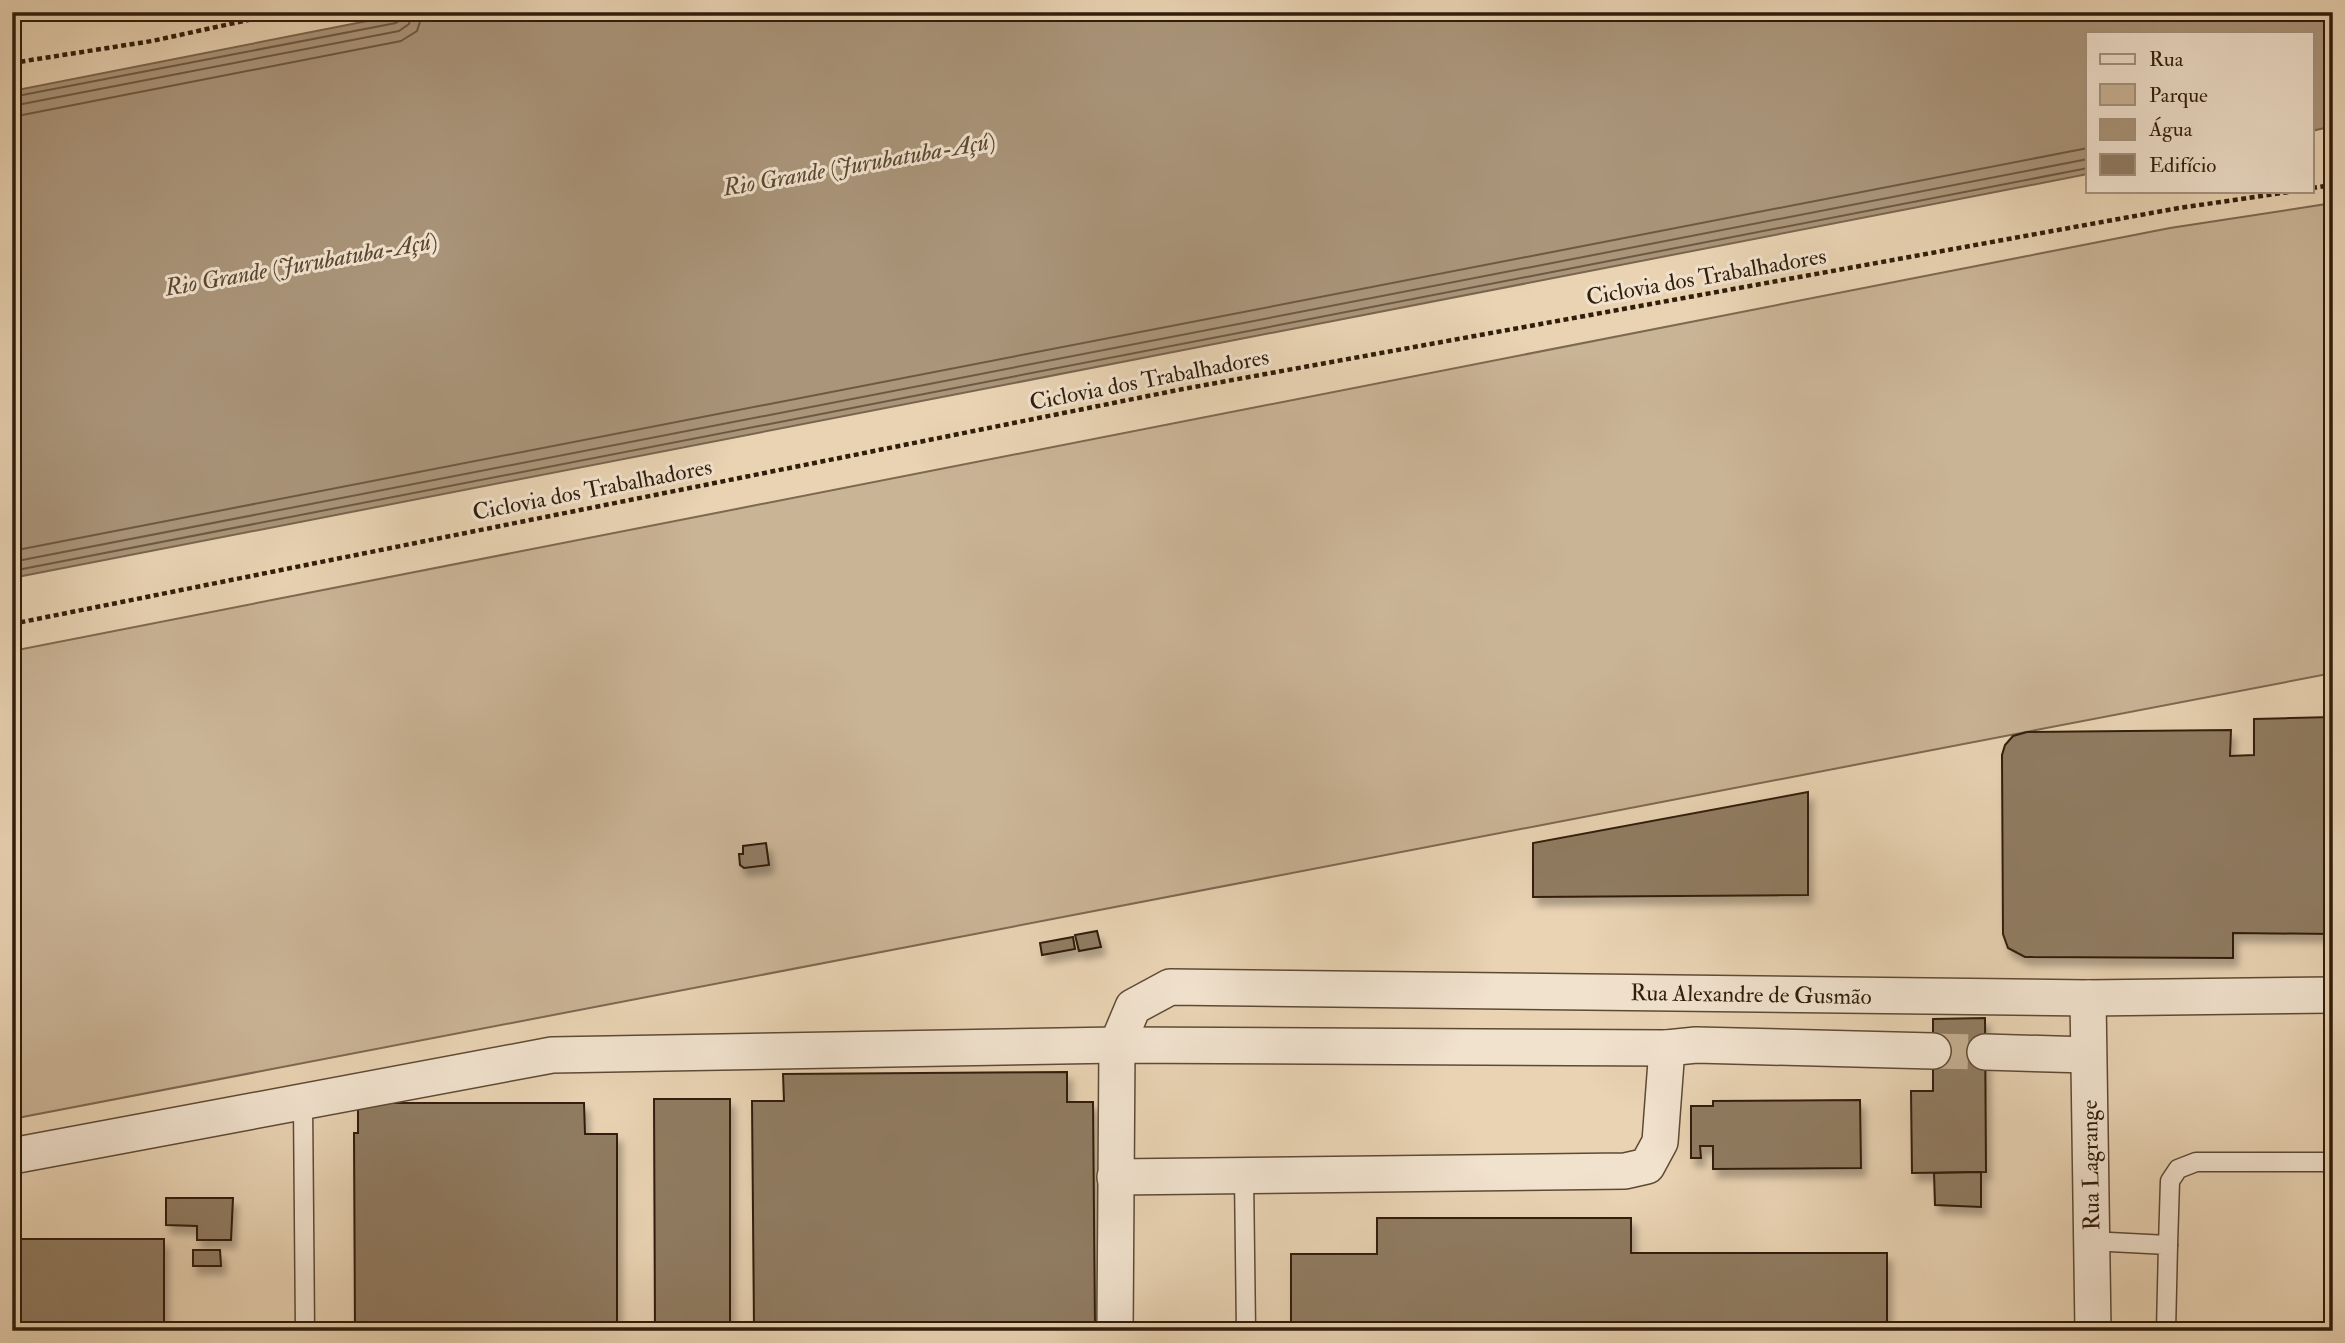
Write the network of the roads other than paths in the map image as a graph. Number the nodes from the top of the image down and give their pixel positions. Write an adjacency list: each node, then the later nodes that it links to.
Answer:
1 (2333, 995): 2 (street, Rua Alexandre de Gusmão)
2 (2088, 998): 3 (street, Rua Alexandre de Gusmão); 7 (street, Rua Lagrange)
3 (1117, 1045): 4 (street); 8 (street); 12 (street)
4 (1667, 1048): 5 (street); 11 (street)
5 (1933, 1051)
6 (1985, 1052): 7 (street)
7 (2088, 1055): 13 (street, Rua Lagrange)
8 (303, 1104): 9 (street); 15 (lane)
9 (12, 1156)
10 (2333, 1162): 14 (lane)
11 (1244, 1176): 12 (street); 17 (lane)
12 (1115, 1177): 16 (street)
13 (2090, 1241): 14 (lane); 18 (street, Rua Lagrange)
14 (2168, 1244): 19 (lane)
15 (305, 1331)
16 (1115, 1331)
17 (1246, 1331)
18 (2093, 1331)
19 (2166, 1331)

